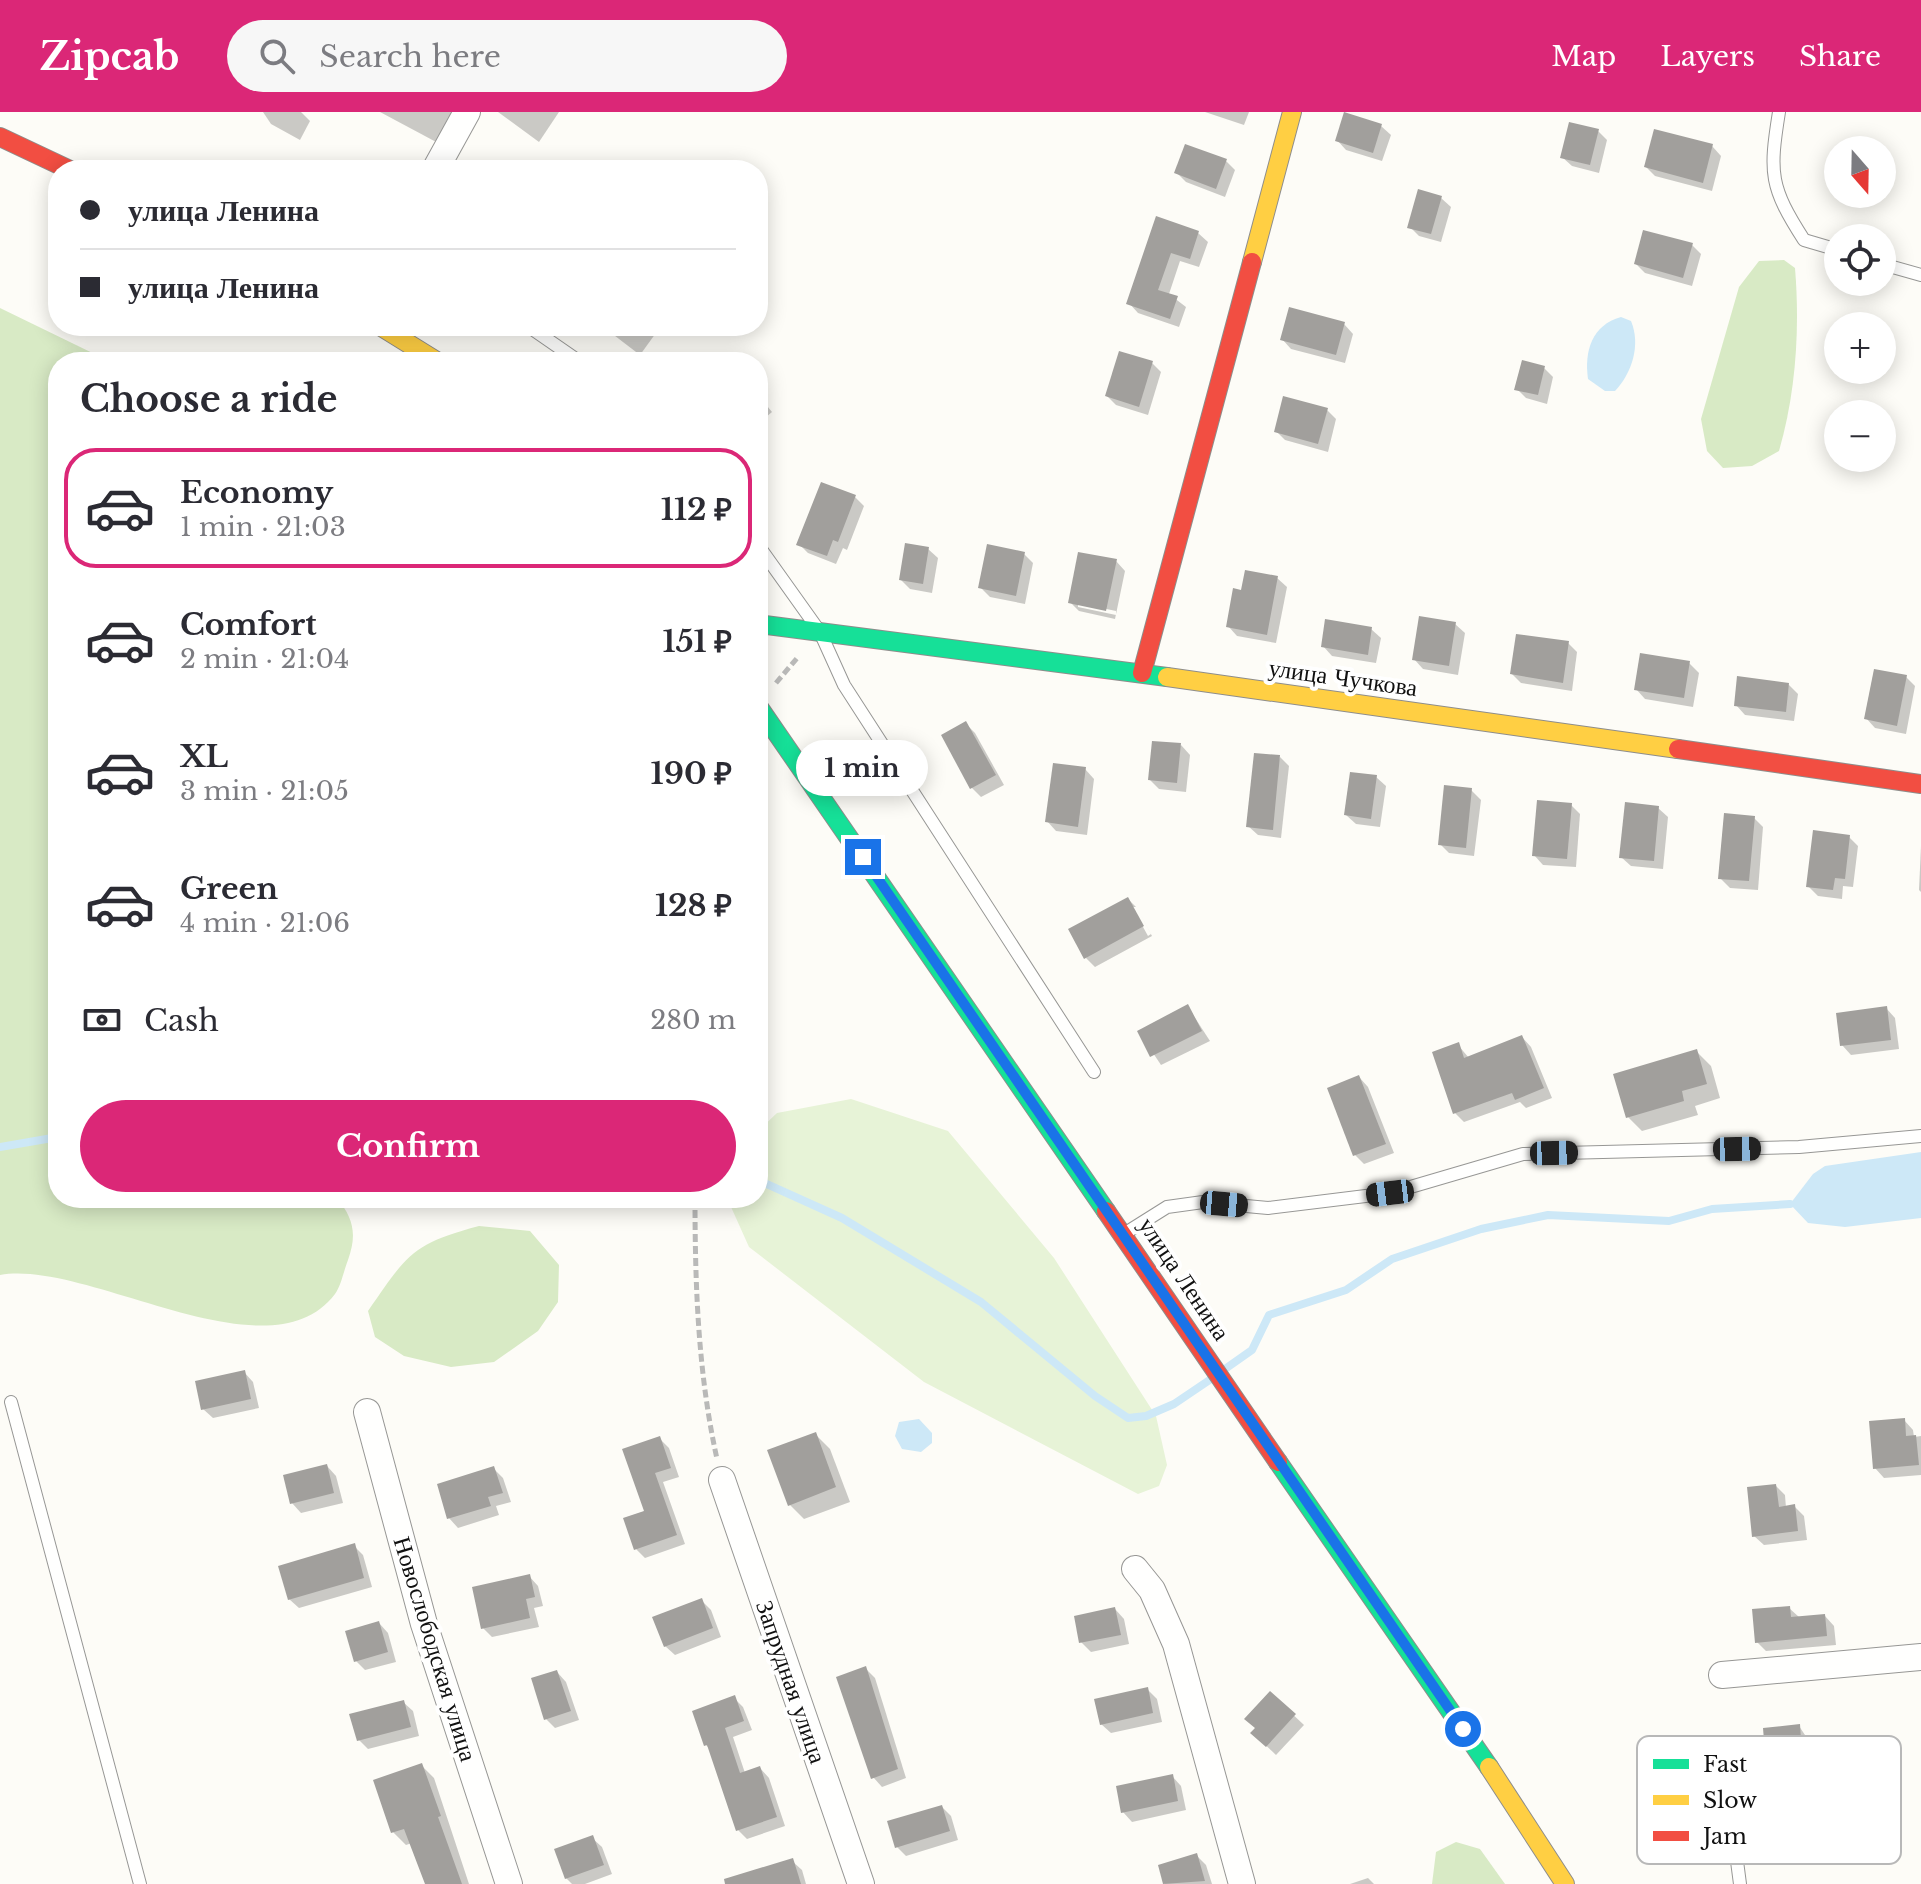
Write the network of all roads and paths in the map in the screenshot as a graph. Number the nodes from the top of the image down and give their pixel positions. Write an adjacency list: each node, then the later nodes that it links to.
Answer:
1 (467, 112): 6 (street)
2 (1292, 112): 17 (street)
3 (1779, 112): 7 (lane)
4 (0, 137): 5 (street)
5 (49, 160)
6 (441, 160)
7 (1824, 246)
8 (1896, 268): 9 (lane)
9 (1921, 275)
10 (396, 336): 12 (street)
11 (542, 336): 13 (lane)
12 (422, 352)
13 (566, 352)
14 (768, 559): 16 (lane)
15 (768, 625): 16 (street, улица Чучкова)
16 (820, 632): 17 (street, улица Чучкова); 18 (path); 21 (lane)
17 (1142, 673): 20 (street, улица Чучкова)
18 (768, 692)
19 (768, 705): 24 (street, улица Ленина)
20 (1921, 784)
21 (1094, 1072)
22 (1921, 1136): 24 (lane)
23 (695, 1208): 27 (path)
24 (1124, 1234): 36 (street, улица Ленина)
25 (11, 1402): 32 (lane)
26 (367, 1412): 33 (street, Новослободская улица)
27 (722, 1480): 34 (street, Запрудная улица)
28 (1135, 1569): 35 (street)
29 (1921, 1657): 30 (street)
30 (1722, 1675)
31 (1737, 1864): 37 (lane)
32 (140, 1884)
33 (509, 1884)
34 (861, 1884)
35 (1242, 1884)
36 (1565, 1884)
37 (1740, 1884)

